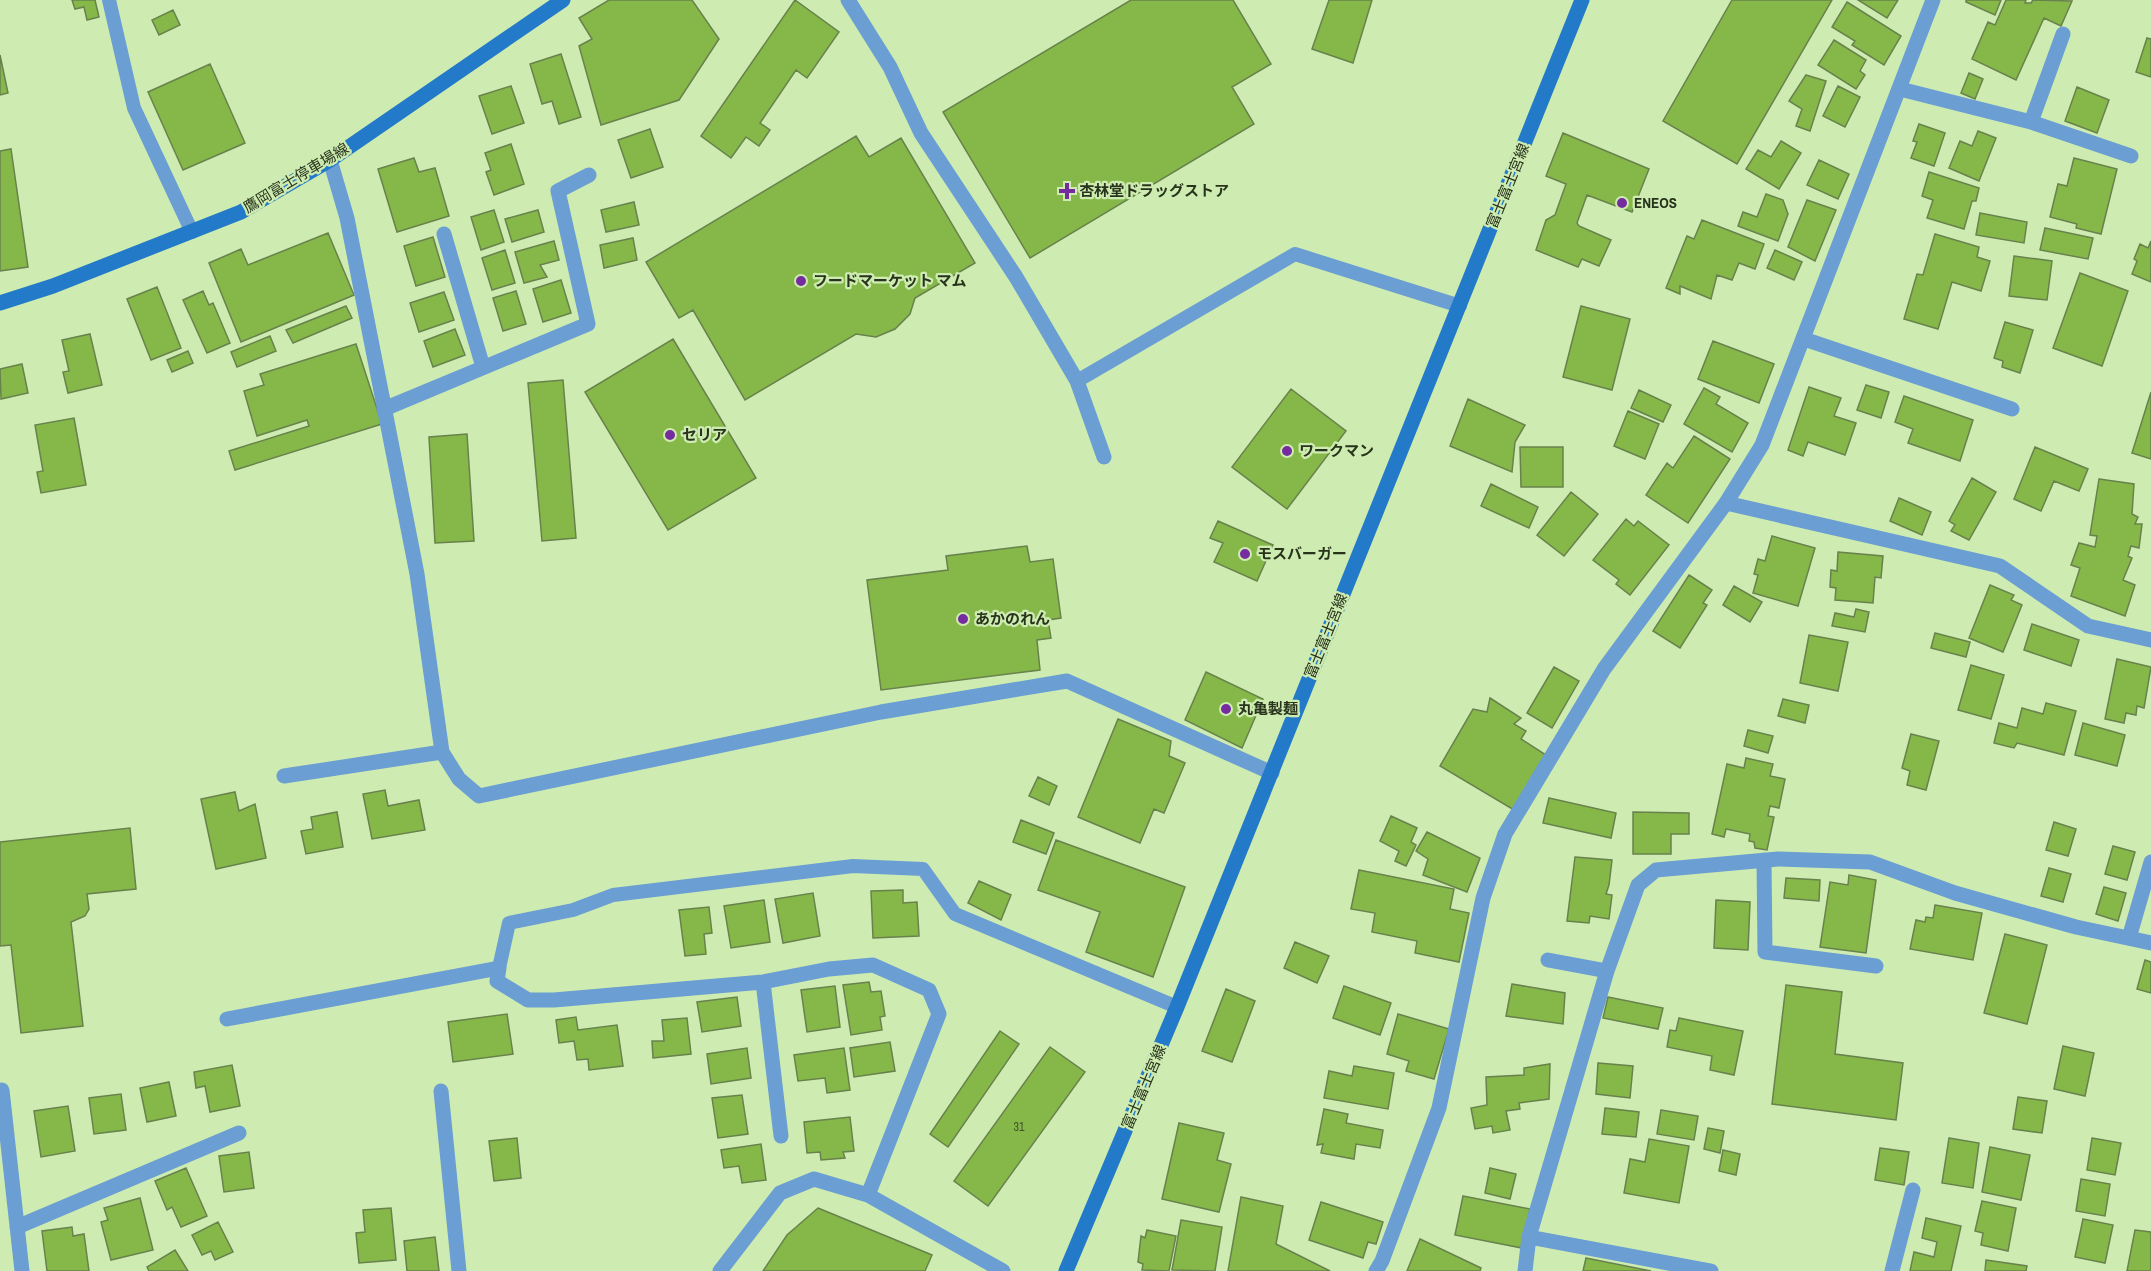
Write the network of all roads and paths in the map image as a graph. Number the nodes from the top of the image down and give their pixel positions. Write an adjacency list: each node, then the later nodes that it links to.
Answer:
1 (109, 0): 12 (lane)
2 (563, 0): 10 (main road, 鷹岡富士停車場線)
3 (848, 0): 18 (street)
4 (1582, 0): 15 (main road, 富士富士宮線)
5 (1933, 0): 7 (street)
6 (2063, 34): 8 (street)
7 (1900, 88): 8 (street); 16 (street)
8 (2031, 122): 9 (street)
9 (2131, 156)
10 (330, 160): 12 (main road, 鷹岡富士停車場線); 19 (street)
11 (589, 175): 17 (street)
12 (192, 232): 14 (main road, 鷹岡富士停車場線)
13 (444, 234): 17 (street)
14 (0, 303)
15 (1460, 306): 18 (lane); 25 (main road, 富士富士宮線)
16 (1804, 339): 20 (street); 22 (street)
17 (483, 367): 19 (street)
18 (1077, 381): 21 (street)
19 (384, 409): 24 (street)
20 (2012, 409)
21 (1104, 457)
22 (1726, 503): 23 (street); 51 (street)
23 (2151, 640)
24 (442, 752): 25 (street); 26 (street)
25 (1272, 773): 36 (main road, 富士富士宮線)
26 (284, 776)
27 (1764, 860): 29 (street); 32 (street); 34 (street)
28 (2151, 862): 29 (street)
29 (2129, 939): 30 (street)
30 (2151, 943)
31 (1548, 960): 34 (street)
32 (1876, 966)
33 (500, 969): 35 (street); 36 (lane); 37 (street)
34 (1607, 972): 45 (street)
35 (763, 982): 41 (street); 43 (street)
36 (1177, 1007): 50 (main road, 富士富士宮線)
37 (227, 1019)
38 (2, 1090): 44 (street)
39 (441, 1091): 47 (street)
40 (239, 1134): 44 (street)
41 (781, 1136)
42 (1913, 1190): 54 (street)
43 (868, 1195): 48 (street); 49 (street)
44 (17, 1227): 46 (street)
45 (1529, 1237): 52 (street); 53 (street)
46 (22, 1271)
47 (459, 1271)
48 (720, 1271)
49 (1003, 1271)
50 (1066, 1271)
51 (1376, 1271)
52 (1525, 1271)
53 (1711, 1271)
54 (1892, 1271)

